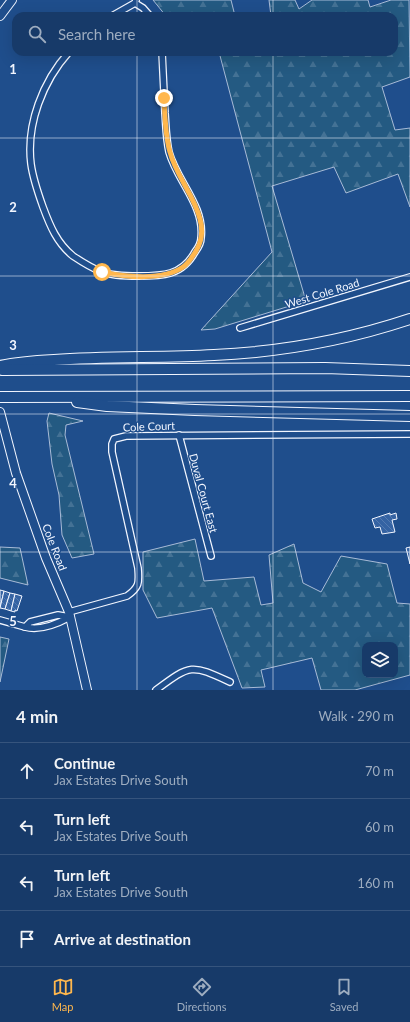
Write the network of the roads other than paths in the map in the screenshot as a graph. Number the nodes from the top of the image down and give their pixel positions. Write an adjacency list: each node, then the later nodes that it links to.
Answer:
1 (12, 0): 5 (street)
2 (136, 2): 3 (street); 4 (street)
3 (119, 12)
4 (146, 12)
5 (0, 16)
6 (66, 56): 7 (street)
7 (162, 56)
8 (410, 277): 10 (street, West Cole Road)
9 (410, 319): 11 (highway)
10 (240, 328)
11 (0, 366)
12 (0, 370): 13 (highway)
13 (410, 371)
14 (410, 396): 16 (highway)
15 (0, 397): 16 (highway)
16 (43, 397): 18 (highway)
17 (0, 412): 22 (street, Cole Road)
18 (410, 416)
19 (410, 434): 20 (street, Cole Court)
20 (179, 435): 21 (street, Duval Court East); 22 (street, Cole Court)
21 (210, 556)
22 (69, 614): 23 (street); 26 (street); 28 (street, Cole Road)
23 (40, 619): 25 (street); 26 (street)
24 (0, 620): 25 (street)
25 (25, 627): 26 (street)
26 (42, 627)
27 (230, 682): 29 (street)
28 (87, 690)
29 (156, 690)

